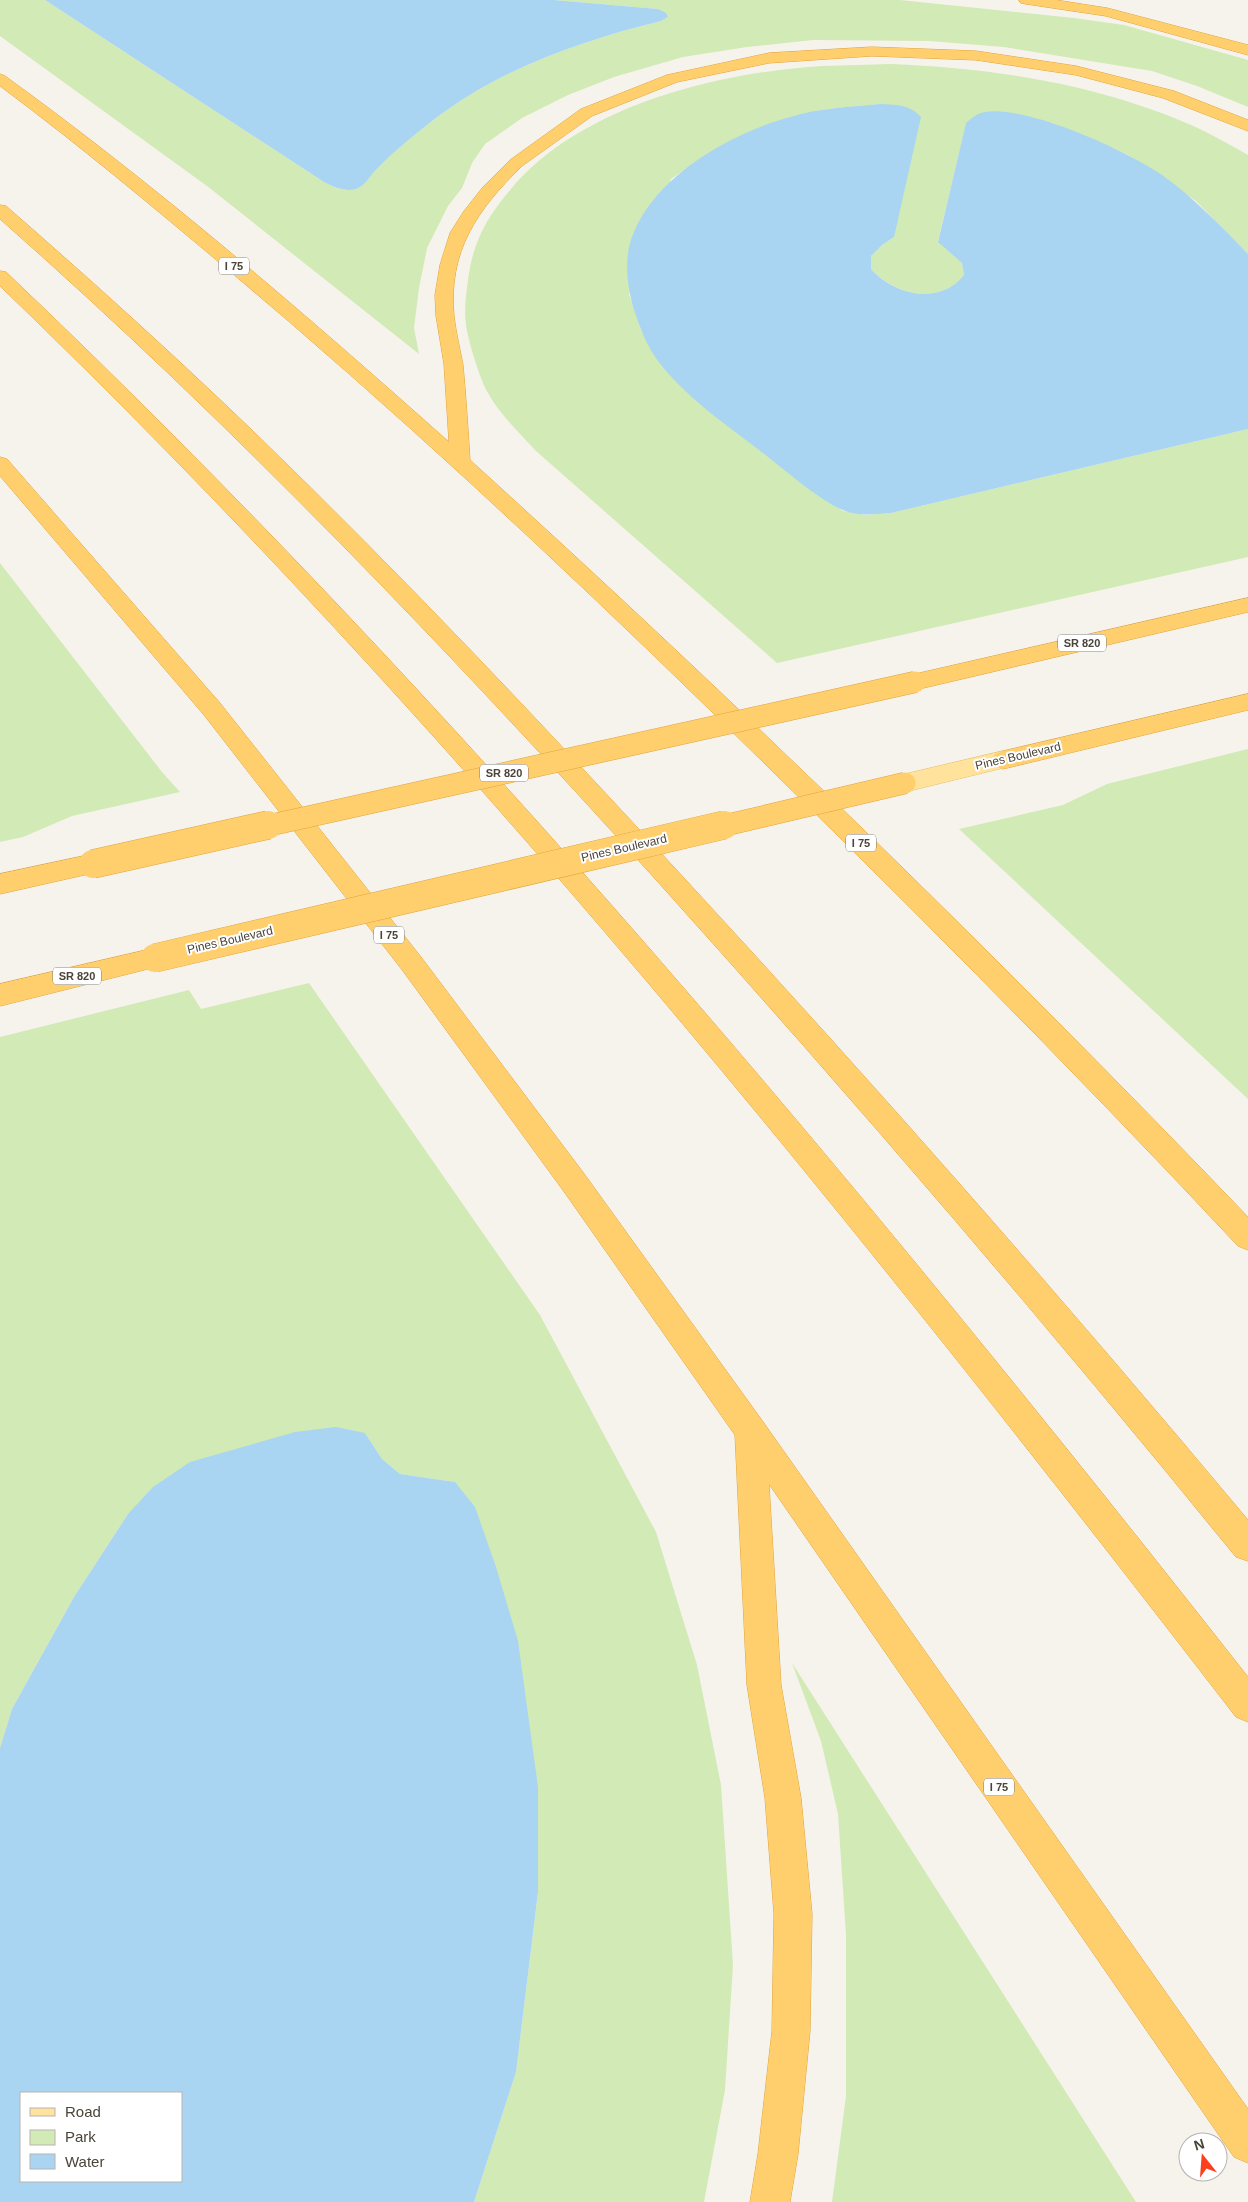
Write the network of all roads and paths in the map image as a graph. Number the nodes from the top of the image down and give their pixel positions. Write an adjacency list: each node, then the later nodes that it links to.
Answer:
1 (1026, 0): 2 (highway)
2 (1248, 50)
3 (0, 79): 7 (highway, I 75)
4 (1248, 126): 7 (highway)
5 (0, 210): 17 (highway)
6 (0, 276): 18 (highway)
7 (460, 462): 15 (highway, I 75)
8 (0, 463): 16 (highway, I 75)
9 (1248, 605): 13 (highway, SR 820, bridge)
10 (1248, 702): 11 (highway, Pines Boulevard / SR 820)
11 (1003, 760): 12 (main road, Pines Boulevard / SR 820)
12 (905, 782): 14 (highway, Pines Boulevard / SR 820, bridge)
13 (0, 884)
14 (0, 995)
15 (1248, 1237)
16 (750, 1430): 19 (highway, I 75); 20 (highway)
17 (1248, 1545)
18 (1248, 1706)
19 (1248, 2143)
20 (770, 2202)

